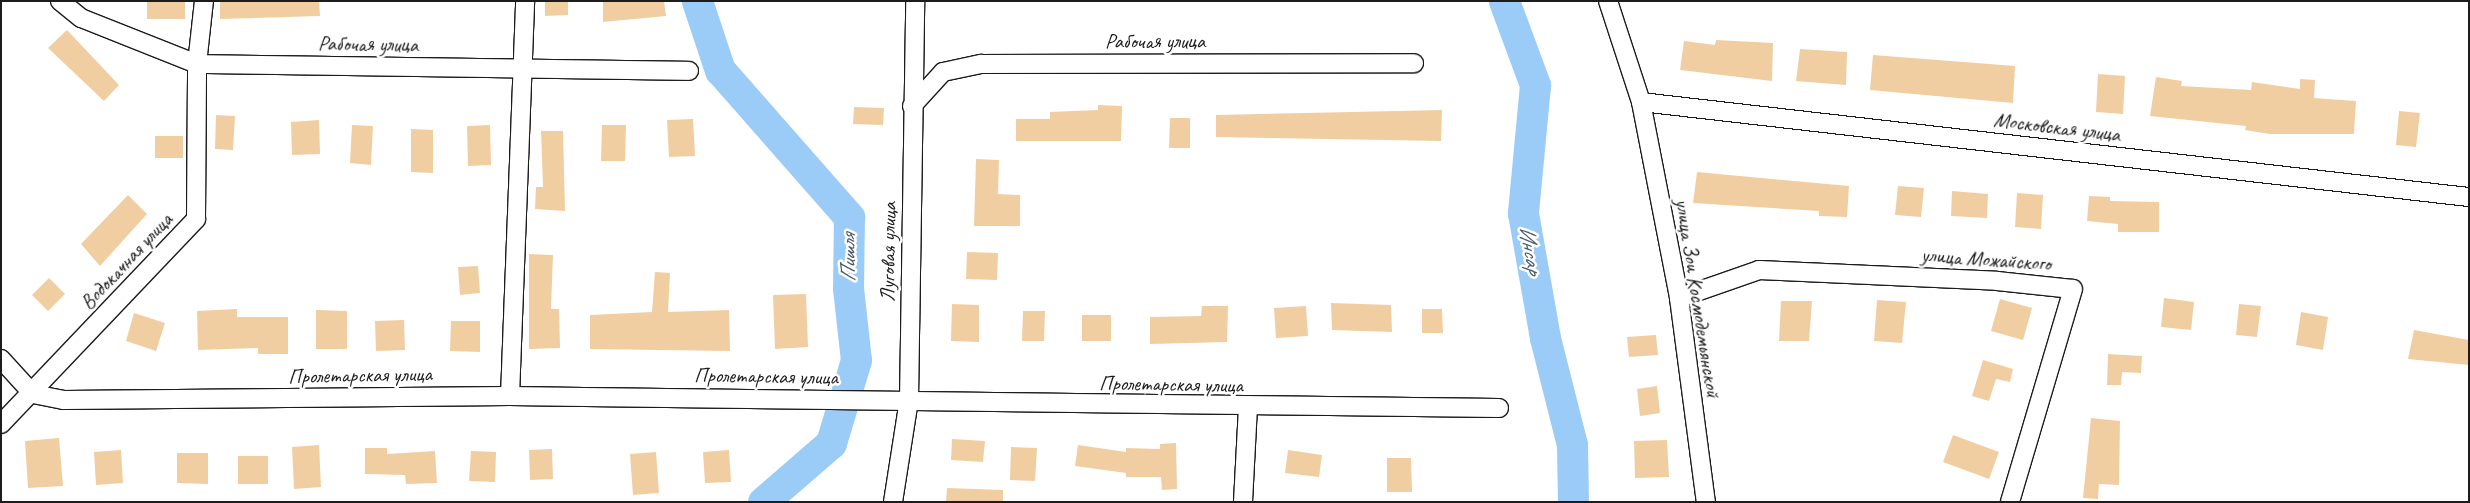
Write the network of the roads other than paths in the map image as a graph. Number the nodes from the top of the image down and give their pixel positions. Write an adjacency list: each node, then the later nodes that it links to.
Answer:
1 (60, 1): 7 (street, Рабочая улица)
2 (204, 1): 7 (street, Водокачная улица)
3 (525, 1): 8 (street)
4 (914, 1): 11 (street, Луговая улица)
5 (1608, 1): 10 (street, улица Зои Космодемьянской)
6 (1414, 63): 11 (street, Рабочая улица)
7 (197, 64): 8 (street, Рабочая улица); 15 (street, Водокачная улица)
8 (523, 68): 9 (street, Рабочая улица); 16 (street)
9 (690, 71)
10 (1641, 102): 12 (street, Московская улица); 13 (street, улица Зои Космодемьянской)
11 (912, 106): 17 (street, Луговая улица)
12 (2469, 197)
13 (1679, 298): 23 (street, улица Зои Космодемьянской); 24 (street, улица Можайского)
14 (1, 359): 15 (street)
15 (33, 394): 16 (street, Пролетарская улица); 20 (street, Водокачная улица)
16 (510, 396): 17 (street, Пролетарская улица)
17 (909, 400): 18 (street, Пролетарская улица); 21 (street, Луговая улица)
18 (1248, 408): 19 (street, Пролетарская улица); 22 (street)
19 (1498, 408)
20 (1, 424)
21 (893, 502)
22 (1243, 502)
23 (1706, 502)
24 (2010, 502)

